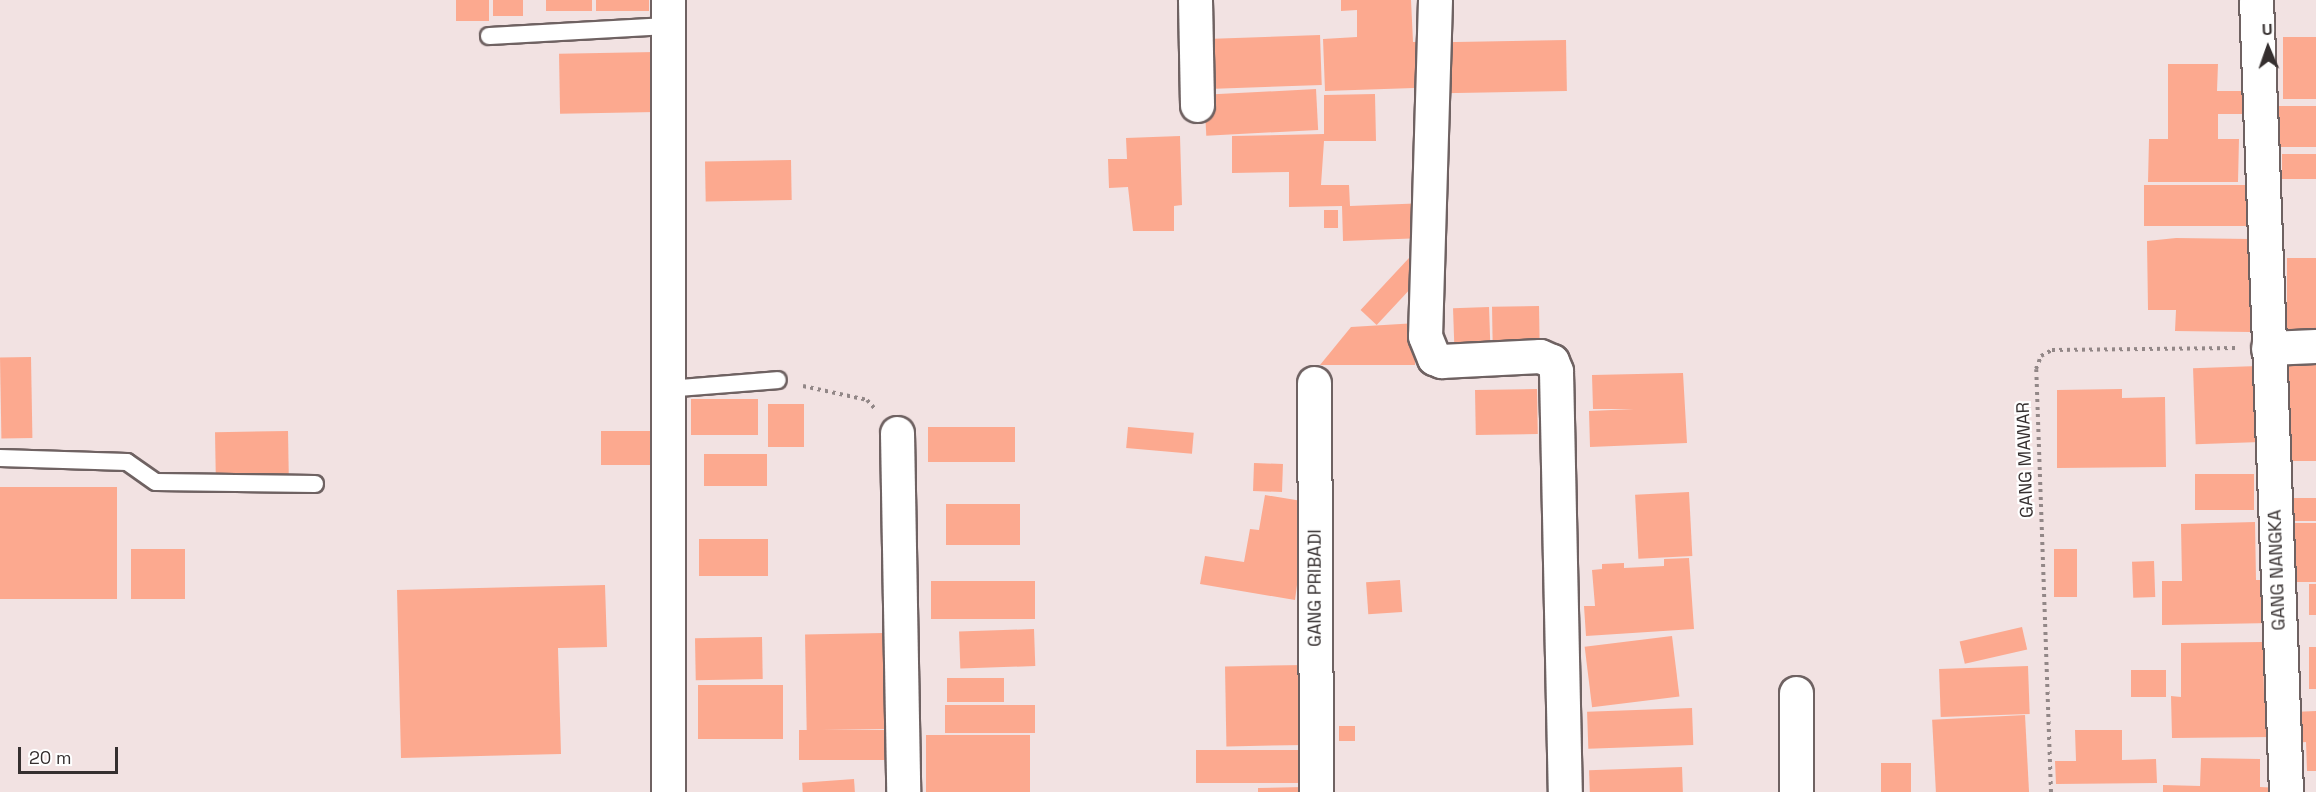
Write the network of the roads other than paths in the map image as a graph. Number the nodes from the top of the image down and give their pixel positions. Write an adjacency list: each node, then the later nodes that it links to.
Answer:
1 (1195, 0): 6 (street)
2 (1435, 0): 19 (street)
3 (2256, 0): 8 (street, GANG NANGKA)
4 (668, 13): 5 (lane); 11 (street)
5 (489, 36)
6 (1197, 105)
7 (2316, 346): 8 (street)
8 (2268, 348): 21 (street, GANG NANGKA)
9 (778, 380): 11 (lane)
10 (1314, 383): 18 (street, GANG PRIBADI)
11 (668, 389): 16 (street)
12 (897, 433): 17 (street)
13 (0, 458): 14 (lane)
14 (315, 484)
15 (1796, 693): 20 (street)
16 (668, 792)
17 (903, 792)
18 (1316, 792)
19 (1564, 792)
20 (1796, 792)
21 (2286, 792)

